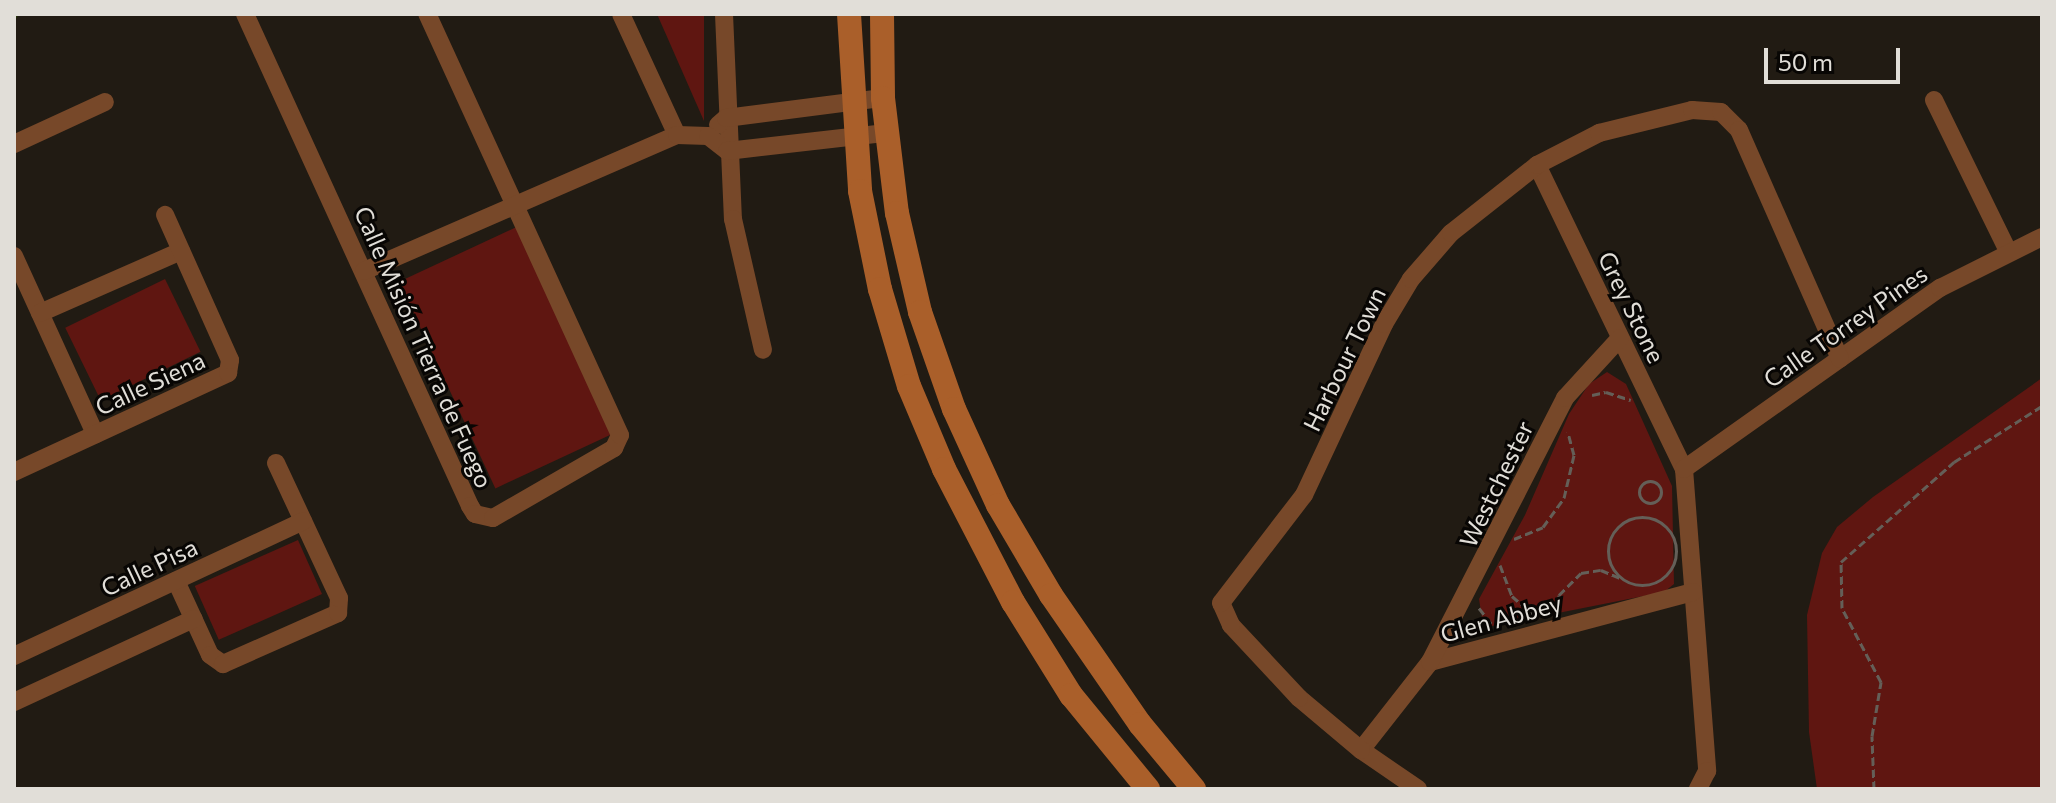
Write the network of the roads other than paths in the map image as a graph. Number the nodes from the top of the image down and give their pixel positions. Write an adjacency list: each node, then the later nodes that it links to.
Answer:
1 (245, 14): 25 (street, Calle Misión Tierra de Fuego)
2 (427, 14): 19 (street, Calle Misión Tierra de Fuego)
3 (621, 14): 13 (street)
4 (724, 14): 11 (street)
5 (849, 14): 10 (main road)
6 (882, 14): 7 (main road)
7 (883, 98): 10 (street); 12 (main road)
8 (1934, 100): 23 (street)
9 (105, 102): 16 (street)
10 (851, 102): 11 (street); 15 (main road)
11 (726, 118): 14 (street); 17 (street)
12 (886, 133): 15 (street); 38 (main road)
13 (677, 135): 14 (street); 19 (street)
14 (708, 136): 17 (street)
15 (854, 136): 17 (street); 35 (main road)
16 (14, 144)
17 (727, 151): 28 (street)
18 (1537, 165): 27 (street, Grey Stone); 29 (street, Harbour Town); 43 (street, Harbour Town)
19 (515, 202): 25 (street); 25 (street, Calle Misión Tierra de Fuego)
20 (165, 215): 22 (street, Calle Siena)
21 (2042, 237): 23 (street, Calle Torrey Pines)
22 (181, 251): 26 (street); 30 (street, Calle Siena)
23 (2008, 251): 29 (street, Calle Torrey Pines)
24 (14, 256): 26 (street)
25 (364, 271)
26 (40, 313): 30 (street)
27 (1620, 338): 32 (street, Grey Stone); 41 (street, Westchester)
28 (763, 350)
29 (1840, 359): 32 (street, Calle Torrey Pines)
30 (95, 434): 33 (street, Calle Siena)
31 (276, 463): 34 (street)
32 (1684, 469): 37 (street)
33 (14, 472)
34 (303, 521): 36 (street, Calle Pisa); 39 (street)
35 (987, 557): 38 (main road); 44 (main road)
36 (176, 581): 39 (street); 40 (street, Calle Pisa)
37 (1693, 592): 41 (street, Glen Abbey); 47 (street)
38 (1051, 595): 45 (main road)
39 (194, 619): 42 (street)
40 (14, 656)
41 (1430, 662): 43 (street, Glen Abbey)
42 (14, 702)
43 (1361, 750): 46 (street, Harbour Town)
44 (1148, 789)
45 (1194, 789)
46 (1418, 789)
47 (1698, 789)

